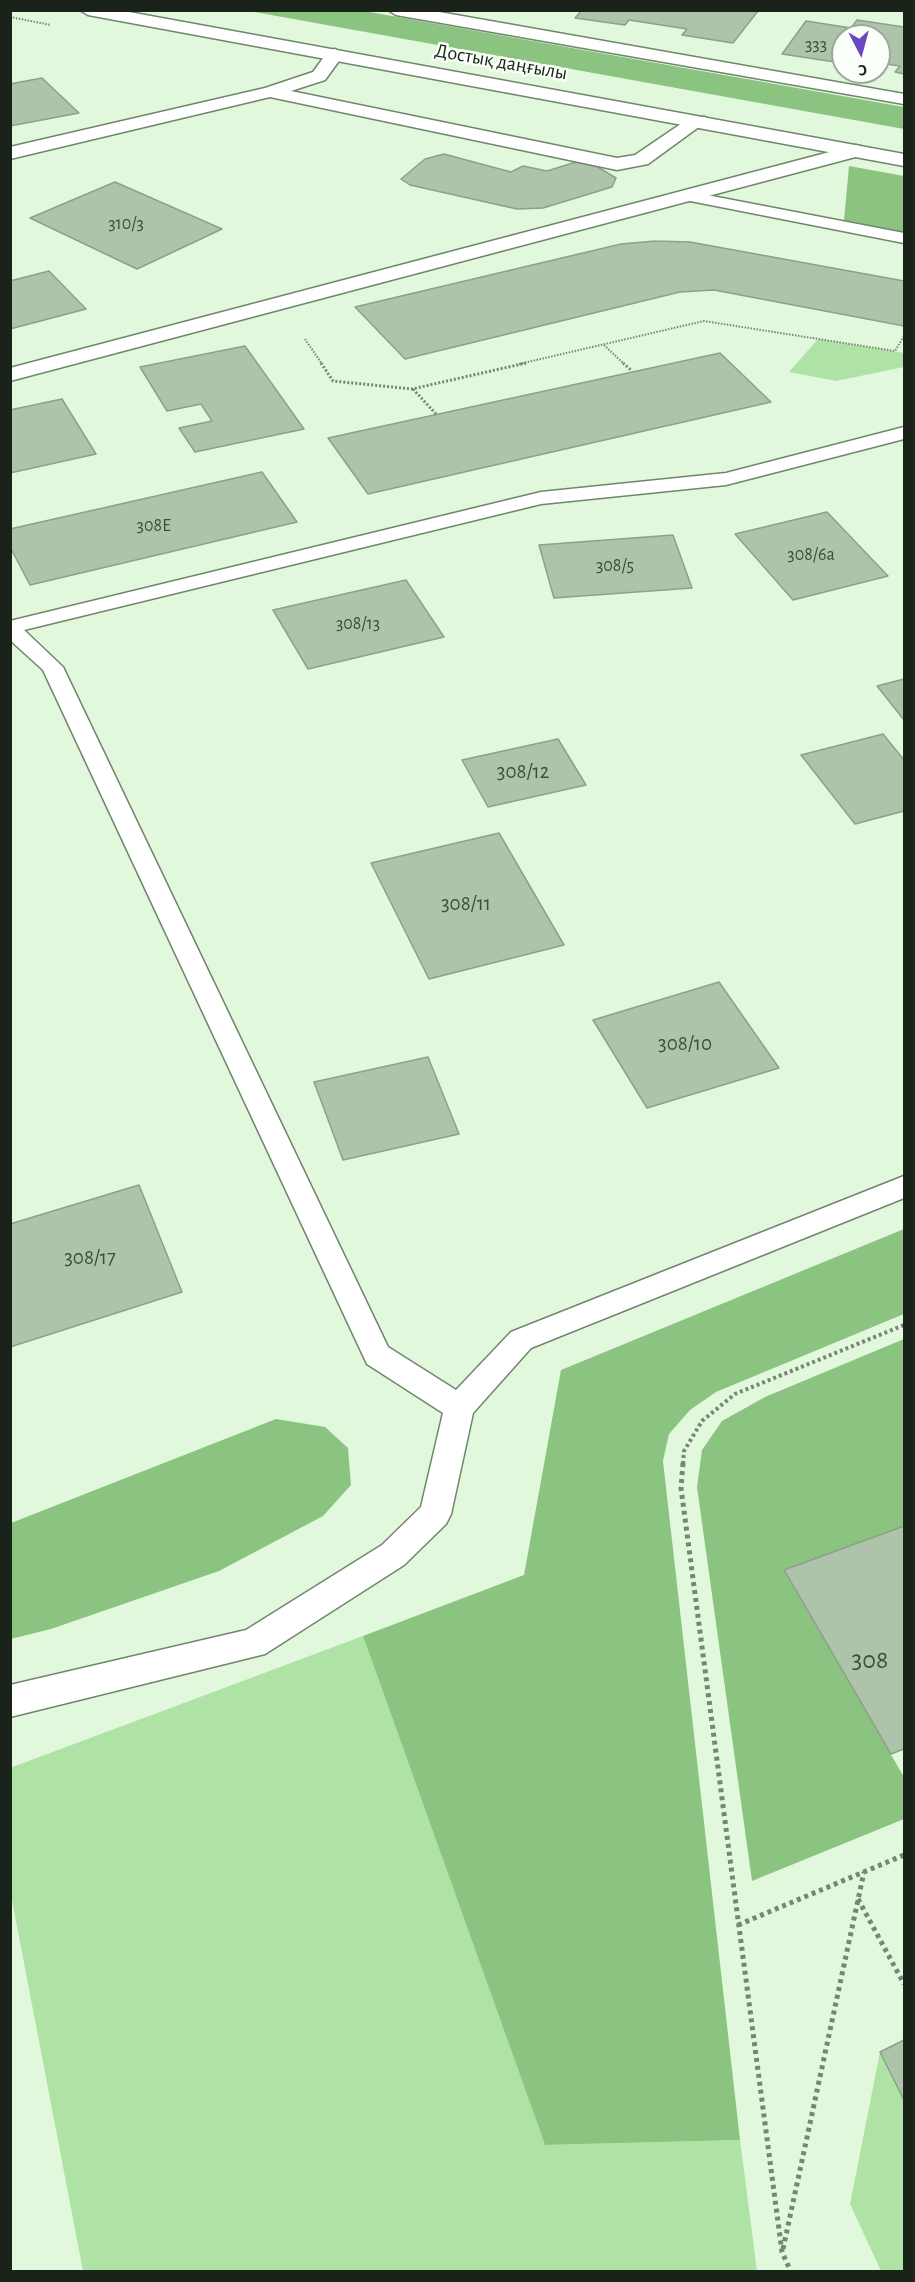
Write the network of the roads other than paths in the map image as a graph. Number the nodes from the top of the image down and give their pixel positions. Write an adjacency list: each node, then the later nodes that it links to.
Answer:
1 (88, 10): 3 (street, Достық даңғылы)
2 (396, 10): 5 (street)
3 (335, 54): 4 (street); 6 (street, Достық даңғылы)
4 (270, 92): 6 (street); 8 (street)
5 (904, 99)
6 (698, 122): 7 (street, Достық даңғылы)
7 (856, 151): 9 (street, Достық даңғылы); 10 (street)
8 (10, 153)
9 (904, 160)
10 (686, 196): 11 (lane); 12 (street)
11 (904, 238)
12 (10, 375)
13 (904, 433): 14 (lane)
14 (10, 628): 16 (lane)
15 (904, 1187): 16 (lane)
16 (459, 1408): 17 (lane)
17 (10, 1701)

